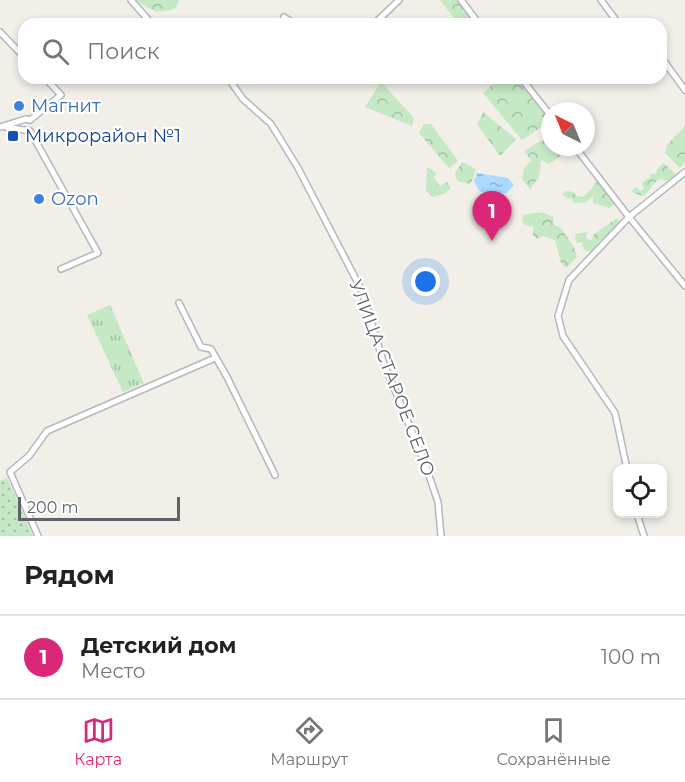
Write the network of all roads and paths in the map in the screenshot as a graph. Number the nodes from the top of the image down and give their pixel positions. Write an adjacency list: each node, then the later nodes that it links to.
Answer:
1 (130, 0): 5 (street)
2 (399, 0): 6 (street)
3 (460, 0): 7 (street)
4 (601, 0): 8 (street)
5 (146, 18)
6 (380, 18)
7 (474, 18)
8 (614, 18)
9 (0, 32): 10 (street)
10 (18, 51)
11 (667, 65): 15 (street)
12 (51, 84): 17 (street)
13 (232, 84): 31 (street, УЛИЦА СТАРОЕ СЕЛО)
14 (526, 84): 16 (street)
15 (685, 90)
16 (541, 104)
17 (30, 120): 18 (street); 19 (street)
18 (2, 127): 19 (street)
19 (30, 131): 23 (street)
20 (582, 156): 22 (street)
21 (685, 172): 22 (street)
22 (629, 217): 24 (street); 27 (street)
23 (61, 269)
24 (685, 286)
25 (179, 303): 26 (street)
26 (215, 358): 28 (street); 30 (street)
27 (626, 464)
28 (275, 475)
29 (639, 518): 32 (street)
30 (38, 536)
31 (441, 536)
32 (644, 536)

